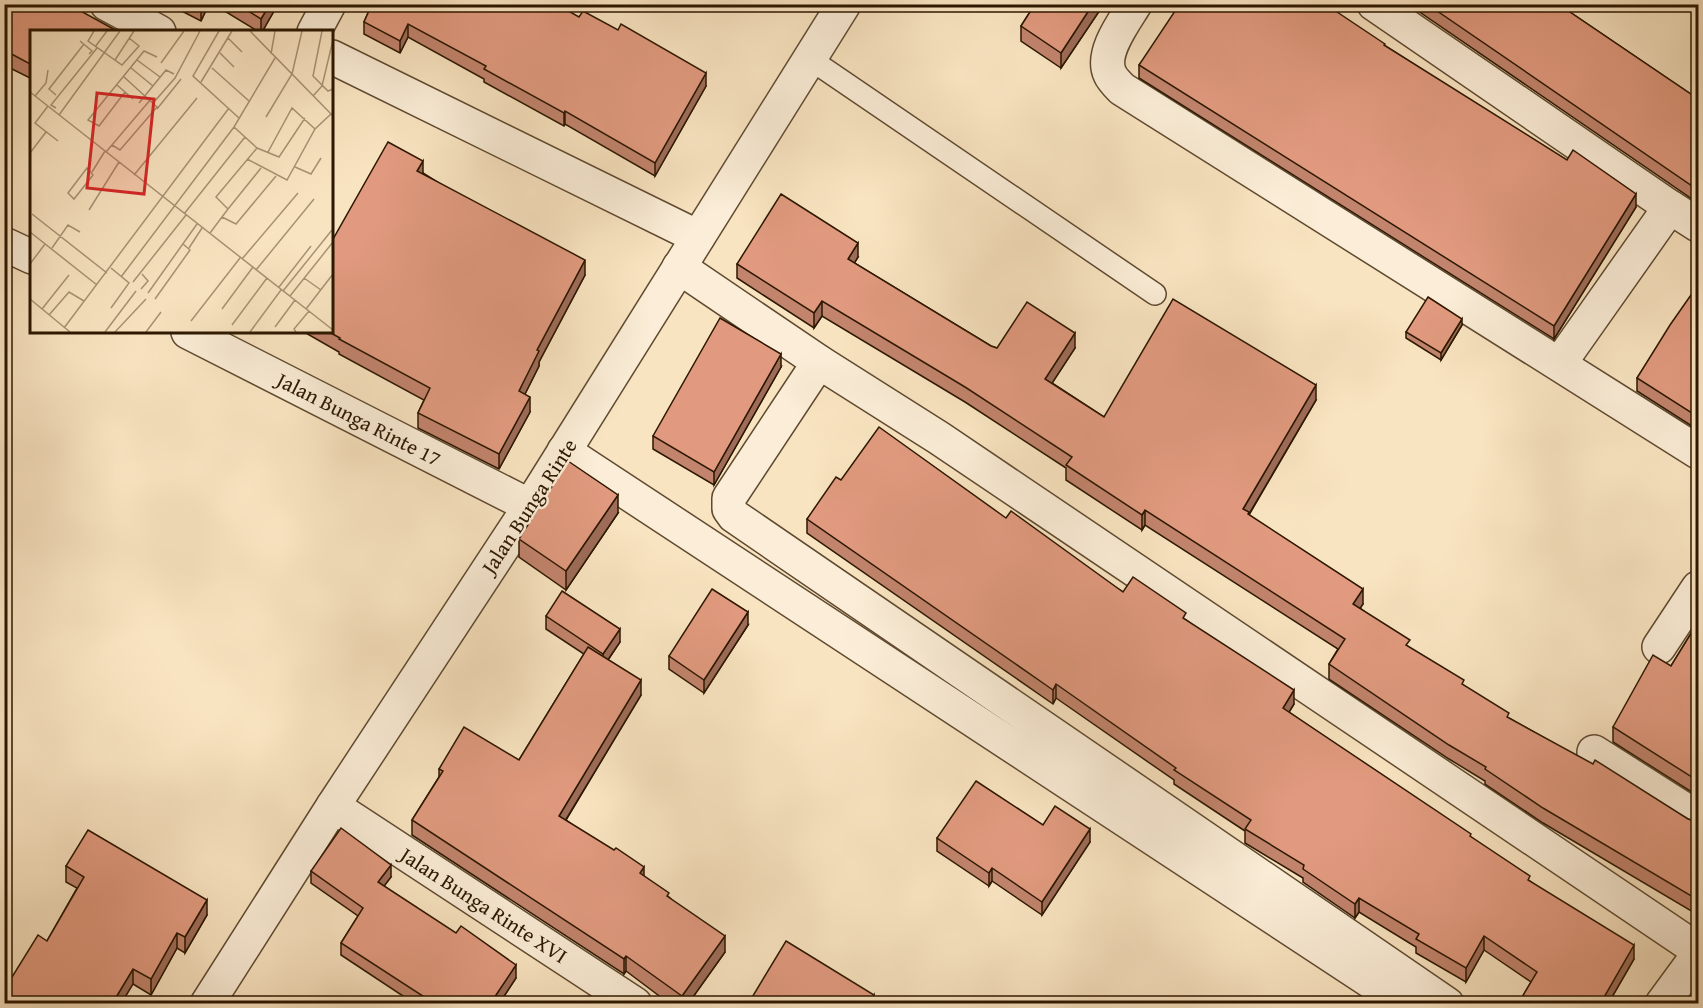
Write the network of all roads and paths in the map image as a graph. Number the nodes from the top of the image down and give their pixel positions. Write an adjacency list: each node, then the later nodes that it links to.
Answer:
1 (107, 4): 6 (street)
2 (329, 4): 7 (street)
3 (844, 4): 9 (street, Jalan Bunga Rinte)
4 (1135, 4): 19 (street)
5 (1374, 4): 10 (street)
6 (155, 30)
7 (315, 30)
8 (333, 57): 12 (street)
9 (810, 59): 12 (street, Jalan Bunga Rinte); 16 (lane)
10 (1670, 207): 11 (street); 19 (street)
11 (1698, 225)
12 (698, 237): 15 (street, Jalan Bunga Rinte)
13 (4, 244): 14 (street)
14 (30, 255)
15 (679, 267): 18 (street); 20 (street, Jalan Bunga Rinte)
16 (1155, 294)
17 (190, 333): 22 (street, Jalan Bunga Rinte 17)
18 (819, 362): 28 (street); 32 (street)
19 (1560, 363): 21 (street)
20 (564, 451): 22 (street, Jalan Bunga Rinte); 31 (street)
21 (1698, 452)
22 (530, 506): 26 (street, Jalan Bunga Rinte)
23 (1698, 588): 24 (street)
24 (1659, 647)
25 (1594, 752): 27 (street)
26 (333, 806): 29 (street, Jalan Bunga Rinte); 30 (street, Jalan Bunga Rinte XVI)
27 (1698, 818)
28 (1698, 952): 33 (street)
29 (207, 1004)
30 (635, 1004)
31 (1406, 1004)
32 (1447, 1004)
33 (1662, 1004)

